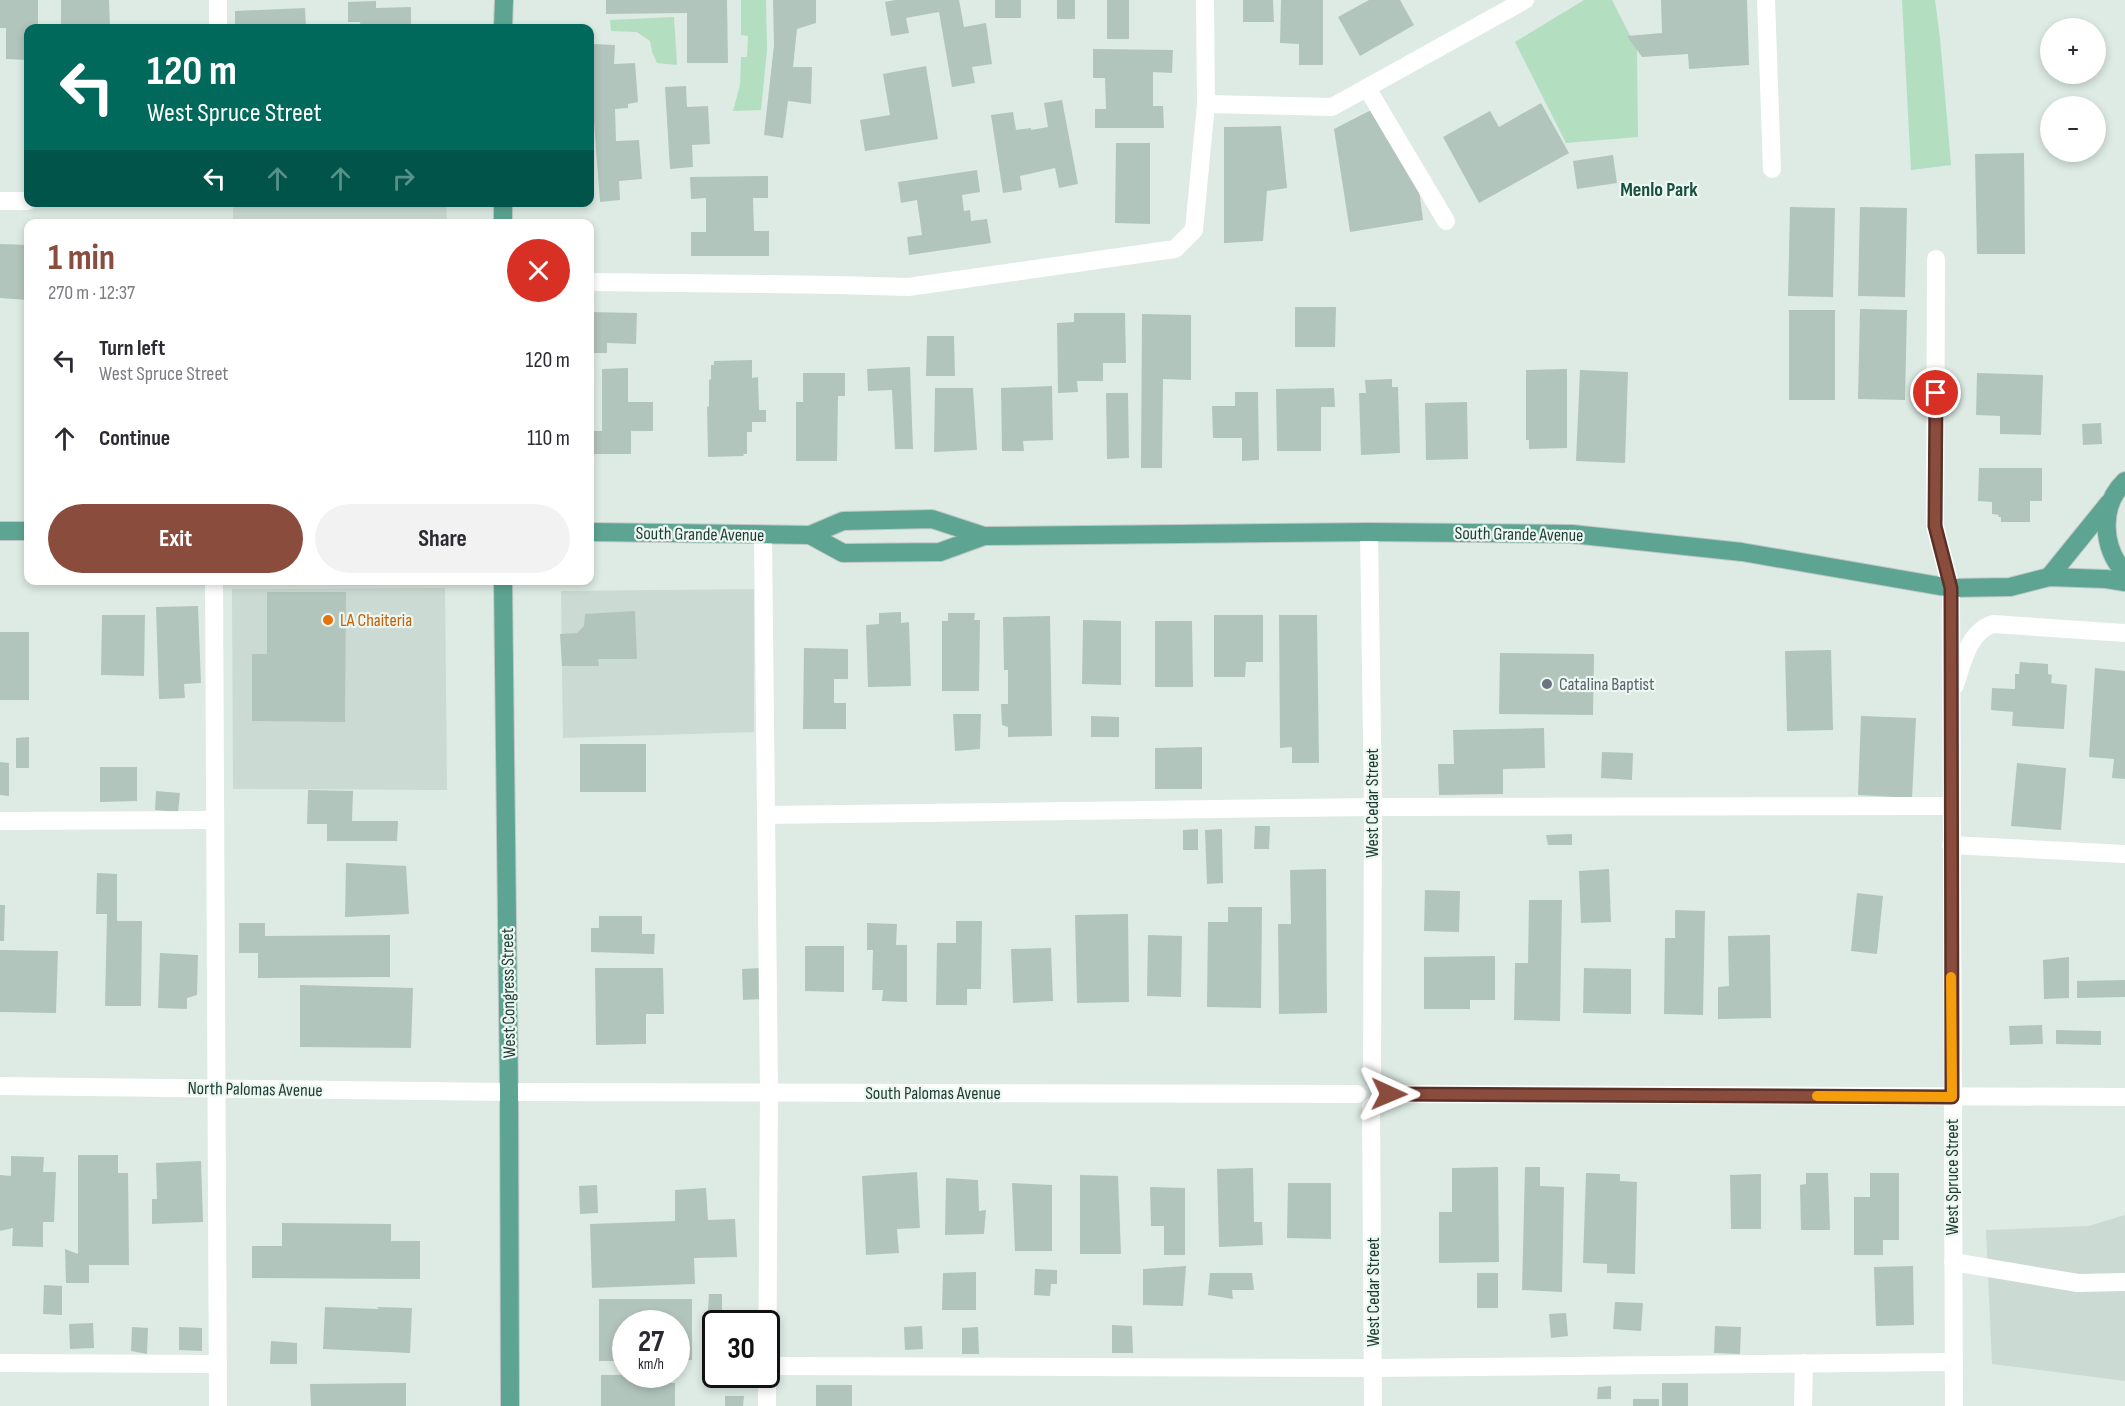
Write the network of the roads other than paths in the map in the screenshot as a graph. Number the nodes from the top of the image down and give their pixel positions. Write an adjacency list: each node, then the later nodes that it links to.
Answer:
1 (218, 0): 6 (street)
2 (504, 0): 7 (main road)
3 (1205, 0): 9 (street)
4 (1525, 0): 8 (street)
5 (1766, 0): 10 (street)
6 (218, 24)
7 (503, 24)
8 (1367, 88): 9 (street); 13 (street)
9 (1206, 104): 15 (street)
10 (1772, 169)
11 (0, 201): 12 (street)
12 (24, 201)
13 (1446, 221)
14 (1936, 259): 30 (street, West Spruce Street)
15 (594, 282)
16 (2125, 481): 17 (main road)
17 (2112, 499): 25 (main road); 26 (main road)
18 (0, 531): 19 (main road)
19 (24, 531)
20 (1369, 531): 24 (main road, South Grande Avenue); 30 (main road, South Grande Avenue); 34 (street, West Cedar Street)
21 (594, 532): 22 (main road, South Grande Avenue)
22 (763, 535): 23 (main road, South Grande Avenue); 35 (street)
23 (810, 535): 24 (main road); 24 (main road)
24 (984, 536)
25 (2125, 573)
26 (2049, 577): 27 (main road, South Grande Avenue); 30 (main road, South Grande Avenue)
27 (2125, 582)
28 (214, 585): 36 (street)
29 (503, 585): 43 (main road, West Congress Street)
30 (1951, 588): 32 (street, West Spruce Street)
31 (2125, 633): 32 (street)
32 (1951, 698): 33 (street, West Spruce Street)
33 (1951, 806): 34 (street); 38 (street, West Spruce Street)
34 (1373, 807): 35 (street); 40 (street, West Cedar Street)
35 (766, 815): 44 (street)
36 (215, 820): 37 (street); 42 (street)
37 (0, 821)
38 (1951, 844): 39 (street); 47 (street, West Spruce Street)
39 (2125, 854)
40 (1372, 1075): 45 (street); 46 (street)
41 (0, 1086): 42 (street, North Palomas Avenue)
42 (216, 1089): 43 (street, North Palomas Avenue); 56 (street)
43 (509, 1092): 44 (street, South Palomas Avenue); 61 (main road, West Congress Street)
44 (769, 1093): 45 (street, South Palomas Avenue); 52 (street)
45 (1357, 1094): 49 (street)
46 (1389, 1094): 47 (street); 49 (street)
47 (1952, 1097): 48 (street); 50 (street, West Spruce Street)
48 (2125, 1097)
49 (1371, 1107): 58 (street, West Cedar Street)
50 (1953, 1262): 51 (street); 53 (street, West Spruce Street)
51 (2125, 1282)
52 (767, 1310)
53 (1954, 1362): 55 (street); 65 (street, West Spruce Street)
54 (0, 1363): 56 (street)
55 (1804, 1363): 58 (street); 64 (street)
56 (218, 1364): 60 (street)
57 (780, 1366): 58 (street)
58 (1373, 1368): 63 (street, West Cedar Street)
59 (767, 1388): 62 (street)
60 (218, 1406)
61 (510, 1406)
62 (767, 1406)
63 (1373, 1406)
64 (1803, 1406)
65 (1954, 1406)

